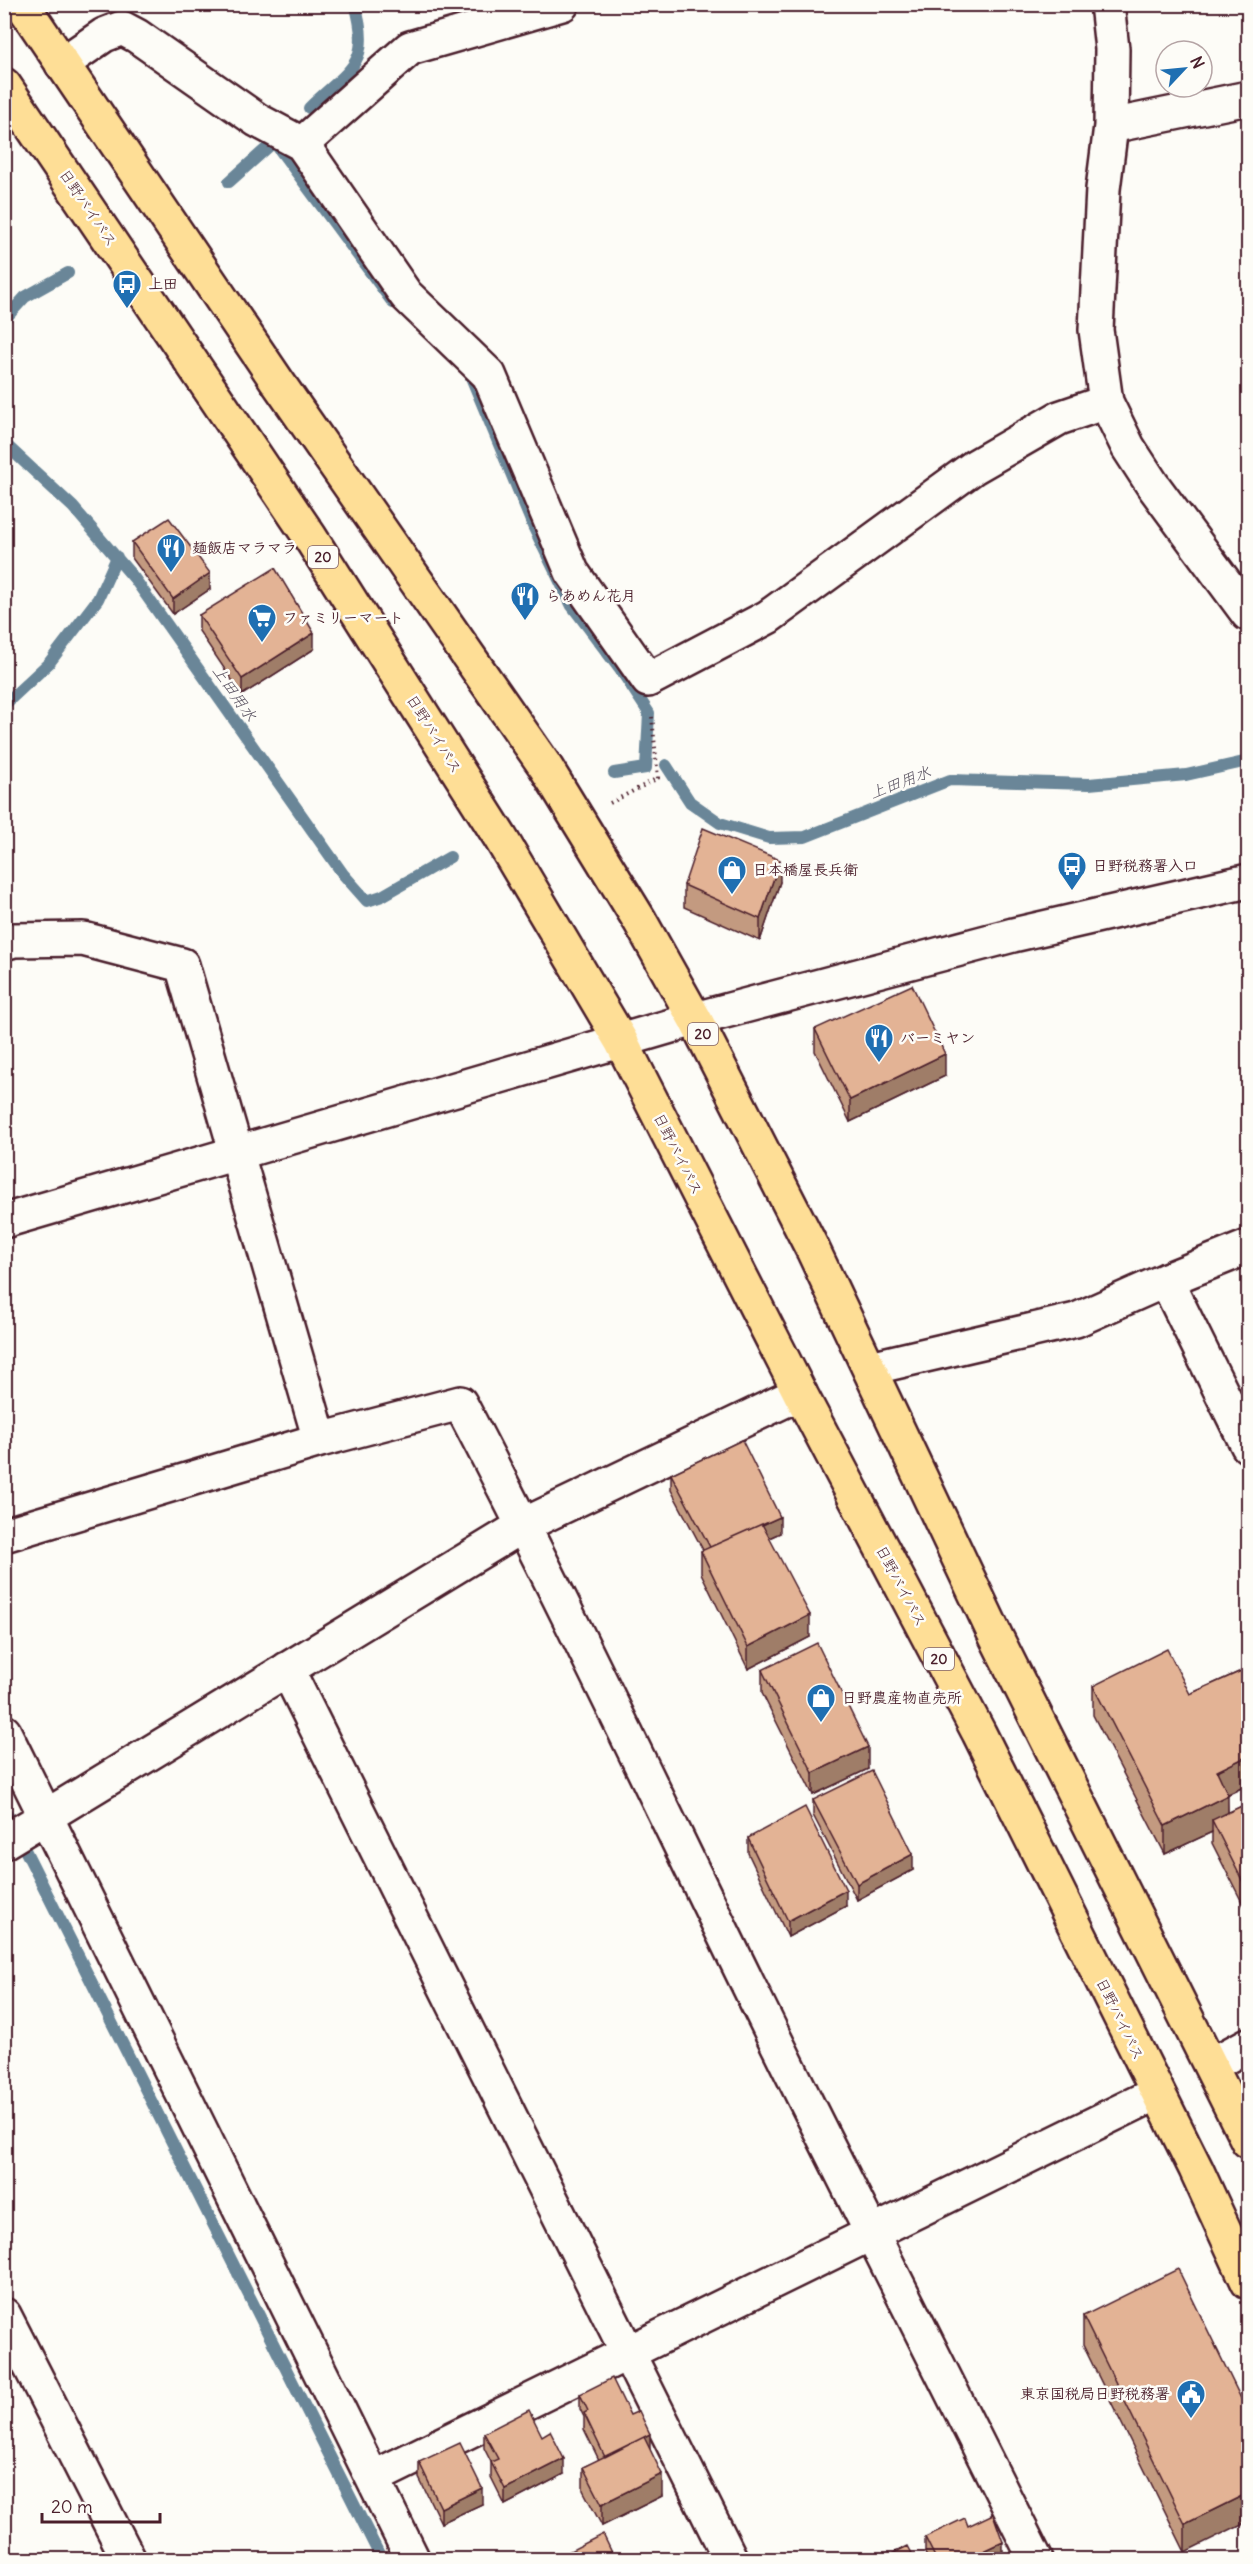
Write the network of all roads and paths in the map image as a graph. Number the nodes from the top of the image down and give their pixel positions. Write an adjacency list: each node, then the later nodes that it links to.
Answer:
1 (22, 4): 4 (highway, 20)
2 (562, 4): 8 (street)
3 (1107, 4): 7 (street)
4 (62, 64): 8 (street); 12 (highway, 20)
5 (4, 85): 16 (highway, 日野バイパス / 20)
6 (1248, 98): 7 (street)
7 (1111, 126): 9 (street)
8 (302, 144): 11 (street)
9 (1106, 402): 10 (street); 11 (street)
10 (1248, 614)
11 (648, 680): 12 (path)
12 (579, 820): 15 (highway, 20)
13 (1248, 881): 15 (street)
14 (4, 943): 17 (street)
15 (695, 1019): 16 (street); 21 (highway, 20)
16 (621, 1041): 17 (street); 22 (highway, 日野バイパス / 20)
17 (237, 1153): 18 (street); 23 (street)
18 (4, 1221)
19 (1248, 1247): 20 (street)
20 (1166, 1280): 21 (street); 24 (street)
21 (870, 1368): 32 (highway, 20)
22 (800, 1393): 25 (street); 33 (highway, 日野バイパス / 20)
23 (320, 1440): 25 (street); 26 (street)
24 (1248, 1446)
25 (524, 1525): 27 (street); 35 (street)
26 (4, 1534)
27 (287, 1669): 29 (street); 38 (street)
28 (4, 1732): 29 (street)
29 (39, 1819): 30 (street); 39 (street)
30 (4, 1842)
31 (1248, 2045): 32 (street)
32 (1211, 2065): 34 (highway, 20)
33 (1157, 2093): 35 (street); 36 (highway, 日野バイパス / 20)
34 (1248, 2141)
35 (873, 2231): 38 (street); 43 (street)
36 (1248, 2282)
37 (4, 2315): 40 (street)
38 (627, 2352): 39 (street); 42 (street)
39 (373, 2478): 41 (street)
40 (129, 2559)
41 (413, 2559)
42 (731, 2559)
43 (1036, 2559)

